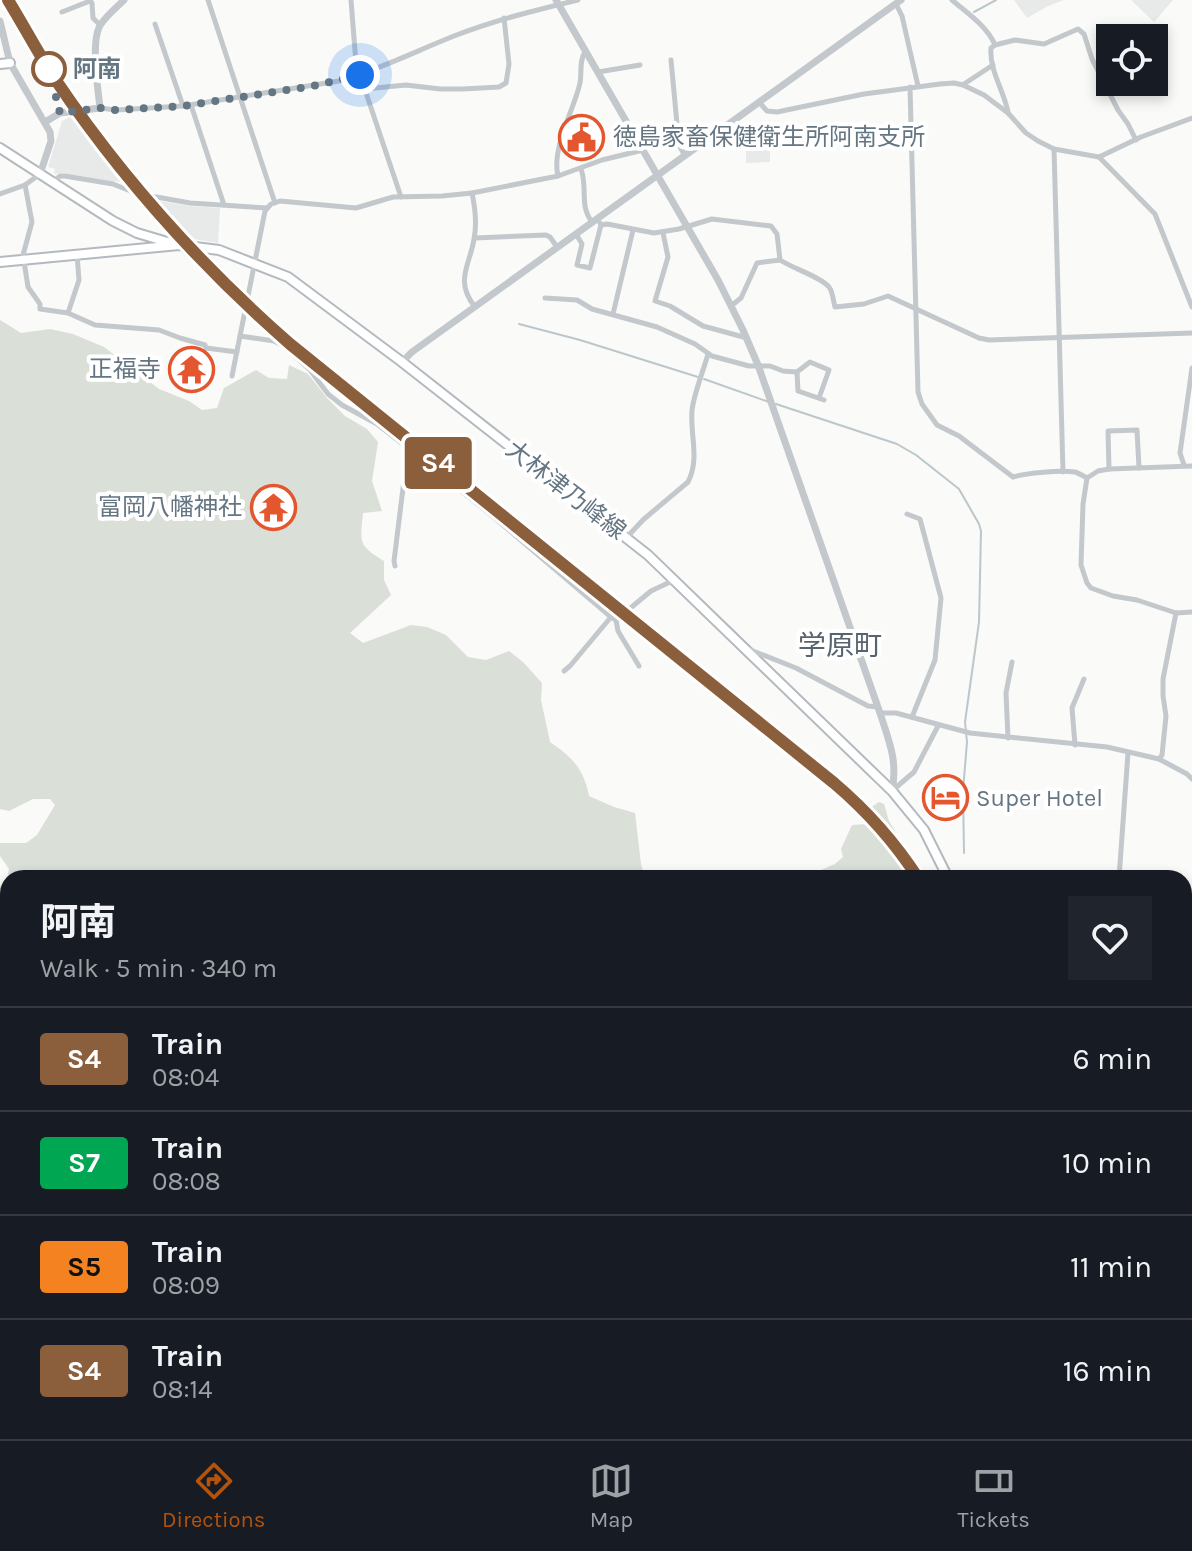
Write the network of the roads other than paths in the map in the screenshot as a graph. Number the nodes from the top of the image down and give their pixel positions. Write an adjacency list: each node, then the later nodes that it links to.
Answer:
1 (124, 0): 12 (street)
2 (208, 0): 25 (street)
3 (351, 0): 20 (street)
4 (578, 0): 6 (street)
5 (952, 0): 13 (street)
6 (557, 2): 9 (street); 14 (street)
7 (898, 2): 22 (street); 26 (street)
8 (62, 12): 12 (street)
9 (504, 18): 20 (street); 24 (street)
10 (0, 21): 16 (street)
11 (155, 24): 28 (street)
12 (100, 25): 29 (street)
13 (995, 45): 18 (street); 33 (street)
14 (586, 51): 19 (street); 42 (street)
15 (671, 60): 37 (street)
16 (5, 63): 32 (street)
17 (640, 65): 19 (street)
18 (993, 65): 21 (street); 30 (street)
19 (598, 72): 36 (street)
20 (359, 76): 24 (street); 25 (street)
21 (963, 85): 22 (street); 30 (street)
22 (918, 86): 23 (street)
23 (910, 87): 26 (street); 70 (street)
24 (365, 89): 49 (street)
25 (241, 98): 27 (street); 50 (street)
26 (759, 102): 37 (street)
27 (191, 105): 28 (street); 51 (street)
28 (183, 106): 29 (street)
29 (100, 108): 32 (street)
30 (1008, 113): 35 (street)
31 (1192, 118): 33 (street)
32 (45, 122): 40 (street)
33 (1136, 140): 38 (street)
34 (0, 148): 40 (main road)
35 (1054, 149): 38 (street); 76 (street)
36 (643, 150): 39 (street); 41 (street)
37 (685, 156): 41 (street)
38 (1099, 157): 69 (street)
39 (581, 169): 42 (street); 53 (street)
40 (40, 174): 43 (main road); 44 (street)
41 (658, 175): 53 (street); 54 (street)
42 (558, 176): 46 (street)
43 (53, 182): 45 (street); 59 (main road)
44 (25, 185): 47 (street); 62 (street)
45 (133, 192)
46 (472, 193): 49 (street); 58 (street)
47 (0, 194)
48 (151, 196): 51 (street)
49 (401, 197): 50 (street)
50 (275, 203): 52 (street)
51 (224, 205): 52 (street)
52 (267, 208): 65 (street)
53 (597, 222): 55 (street); 57 (street); 57 (street)
54 (687, 226): 56 (street); 63 (street); 67 (street)
55 (633, 230): 56 (street); 73 (street)
56 (663, 233): 77 (street)
57 (576, 234): 60 (street)
58 (475, 238): 60 (street); 68 (street)
59 (179, 245): 61 (main road, 大林津乃峰線); 65 (main road, 大林津乃峰線); 71 (street)
60 (557, 247): 68 (street)
61 (77, 255): 62 (main road, 大林津乃峰線); 72 (street)
62 (23, 260): 64 (main road, 大林津乃峰線); 72 (street)
63 (780, 260): 67 (street); 70 (street)
64 (0, 262)
65 (256, 263): 71 (street); 80 (main road, 大林津乃峰線)
66 (545, 298): 73 (street)
67 (731, 306): 77 (street)
68 (475, 307): 80 (street)
69 (1192, 307)
70 (915, 308): 76 (street); 90 (street)
71 (245, 311): 75 (street)
72 (68, 313): 78 (street)
73 (613, 314): 79 (street)
74 (1192, 333): 76 (street)
75 (240, 336): 78 (street); 85 (street)
76 (1059, 336): 90 (street)
77 (747, 338): 81 (street)
78 (237, 352): 84 (street)
79 (708, 354): 81 (street); 93 (street)
80 (402, 362): 93 (main road, 大林津乃峰線)
81 (758, 365): 83 (street); 104 (street)
82 (1192, 368): 86 (street)
83 (797, 372): 83 (street)
84 (232, 376)
85 (408, 448): 94 (street); 98 (street)
86 (1184, 465): 87 (street); 88 (street)
87 (1192, 466)
88 (1139, 468): 89 (street); 89 (street)
89 (1109, 469): 91 (street)
90 (1063, 472): 91 (street)
91 (1087, 478): 97 (street)
92 (907, 514): 105 (street)
93 (626, 538): 95 (main road, 大林津乃峰線)
94 (395, 566)
95 (673, 579): 98 (street); 99 (main road, 大林津乃峰線)
96 (1192, 612): 97 (street)
97 (1176, 613): 110 (street)
98 (614, 618): 101 (street); 102 (street)
99 (743, 647): 104 (street); 112 (main road, 大林津乃峰線)
100 (1012, 662): 107 (street)
101 (639, 666)
102 (564, 671)
103 (1084, 679): 108 (street)
104 (879, 710): 105 (street); 112 (street)
105 (912, 717): 106 (street)
106 (938, 726): 107 (street); 112 (street)
107 (1008, 738): 108 (street)
108 (1075, 745): 109 (street)
109 (1128, 753): 110 (street); 114 (street)
110 (1159, 759): 111 (street)
111 (1192, 779)
112 (892, 791): 113 (main road, 大林津乃峰線)
113 (944, 870)
114 (1120, 870)

